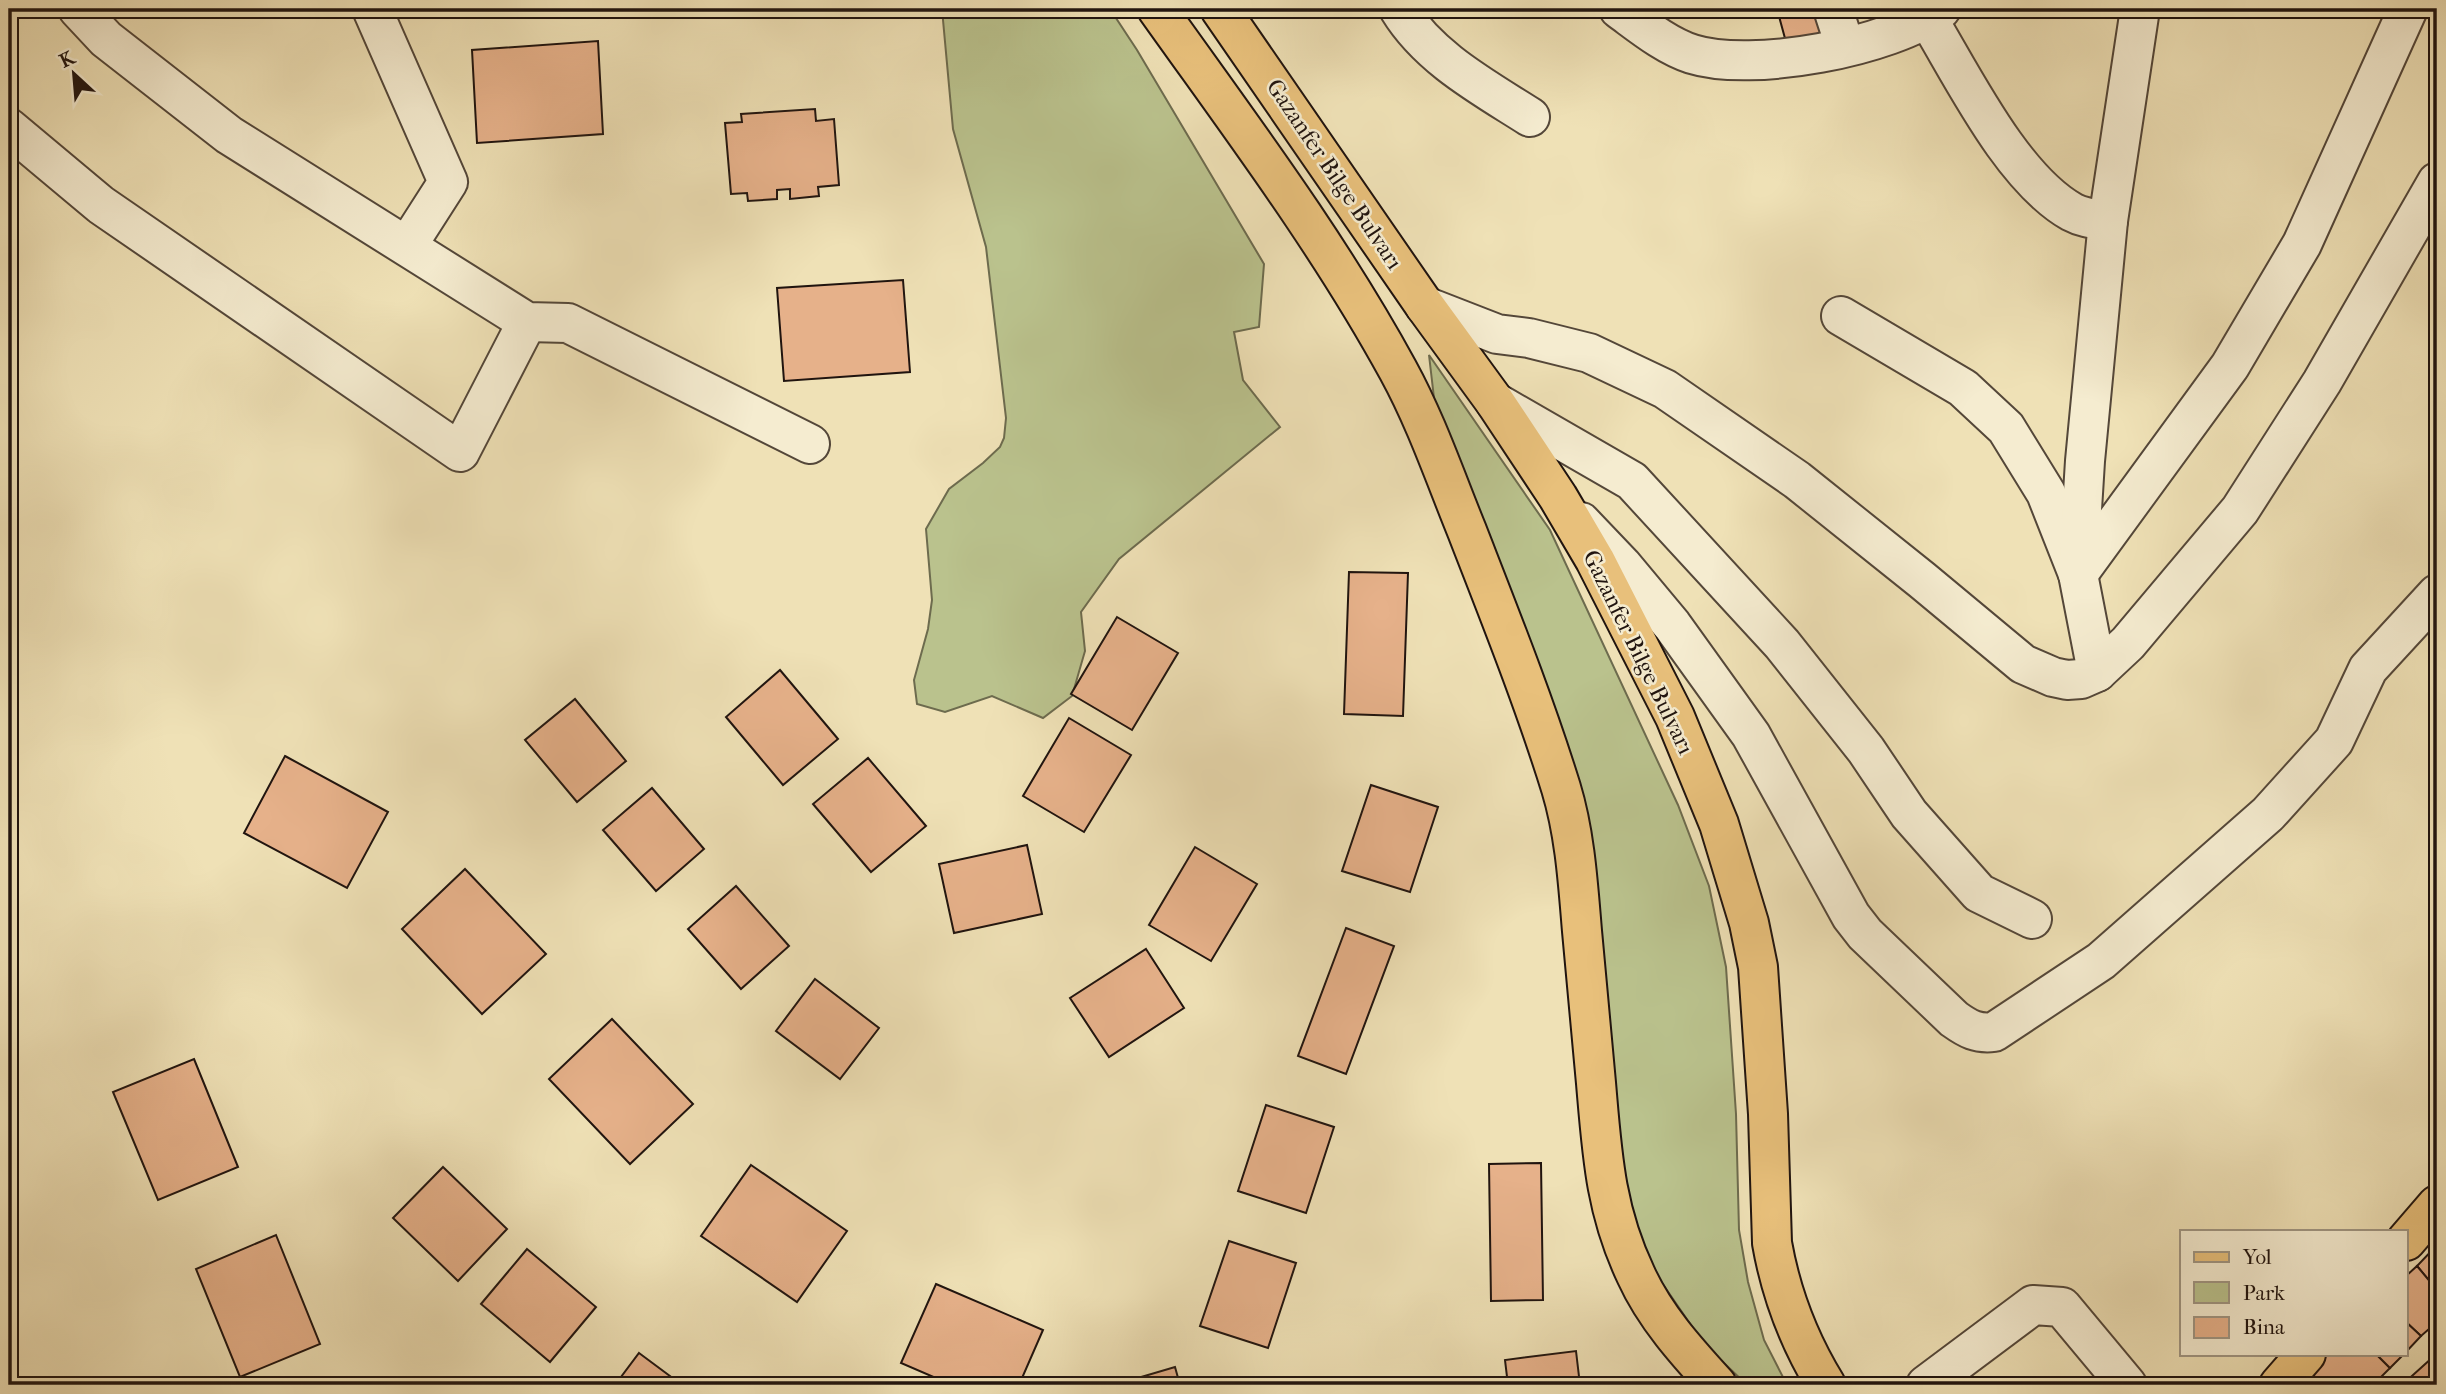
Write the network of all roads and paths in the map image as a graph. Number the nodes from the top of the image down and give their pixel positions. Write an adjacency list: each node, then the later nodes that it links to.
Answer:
1 (78, 9): 16 (street)
2 (372, 9): 16 (street)
3 (1157, 9): 32 (main road)
4 (1220, 9): 17 (main road, Gazanfer Bilge Bulvarı)
5 (1399, 9): 12 (street)
6 (1619, 9): 11 (street)
7 (1833, 9): 11 (street)
8 (2140, 9): 15 (street)
9 (2408, 9): 23 (street)
10 (1935, 14): 11 (street); 15 (street)
11 (1846, 47)
12 (1530, 117)
13 (9, 128): 19 (street)
14 (2437, 183): 26 (street)
15 (2108, 220): 23 (street)
16 (407, 246): 19 (street)
17 (1425, 306): 20 (main road, Gazanfer Bilge Bulvarı); 26 (street)
18 (1841, 316): 23 (street)
19 (527, 322): 21 (street)
20 (1495, 402): 22 (main road, Gazanfer Bilge Bulvarı); 28 (street)
21 (810, 444)
22 (1558, 497): 25 (street); 27 (main road, Gazanfer Bilge Bulvarı)
23 (2078, 574): 26 (street)
24 (2437, 594): 25 (street)
25 (1699, 663): 27 (street)
26 (2097, 672)
27 (1663, 692): 33 (main road, Gazanfer Bilge Bulvarı)
28 (2032, 919)
29 (2437, 1205): 30 (main road)
30 (2408, 1239)
31 (2304, 1356): 36 (main road)
32 (1717, 1385)
33 (1826, 1385)
34 (1926, 1385): 35 (street)
35 (2127, 1385)
36 (2278, 1385)

